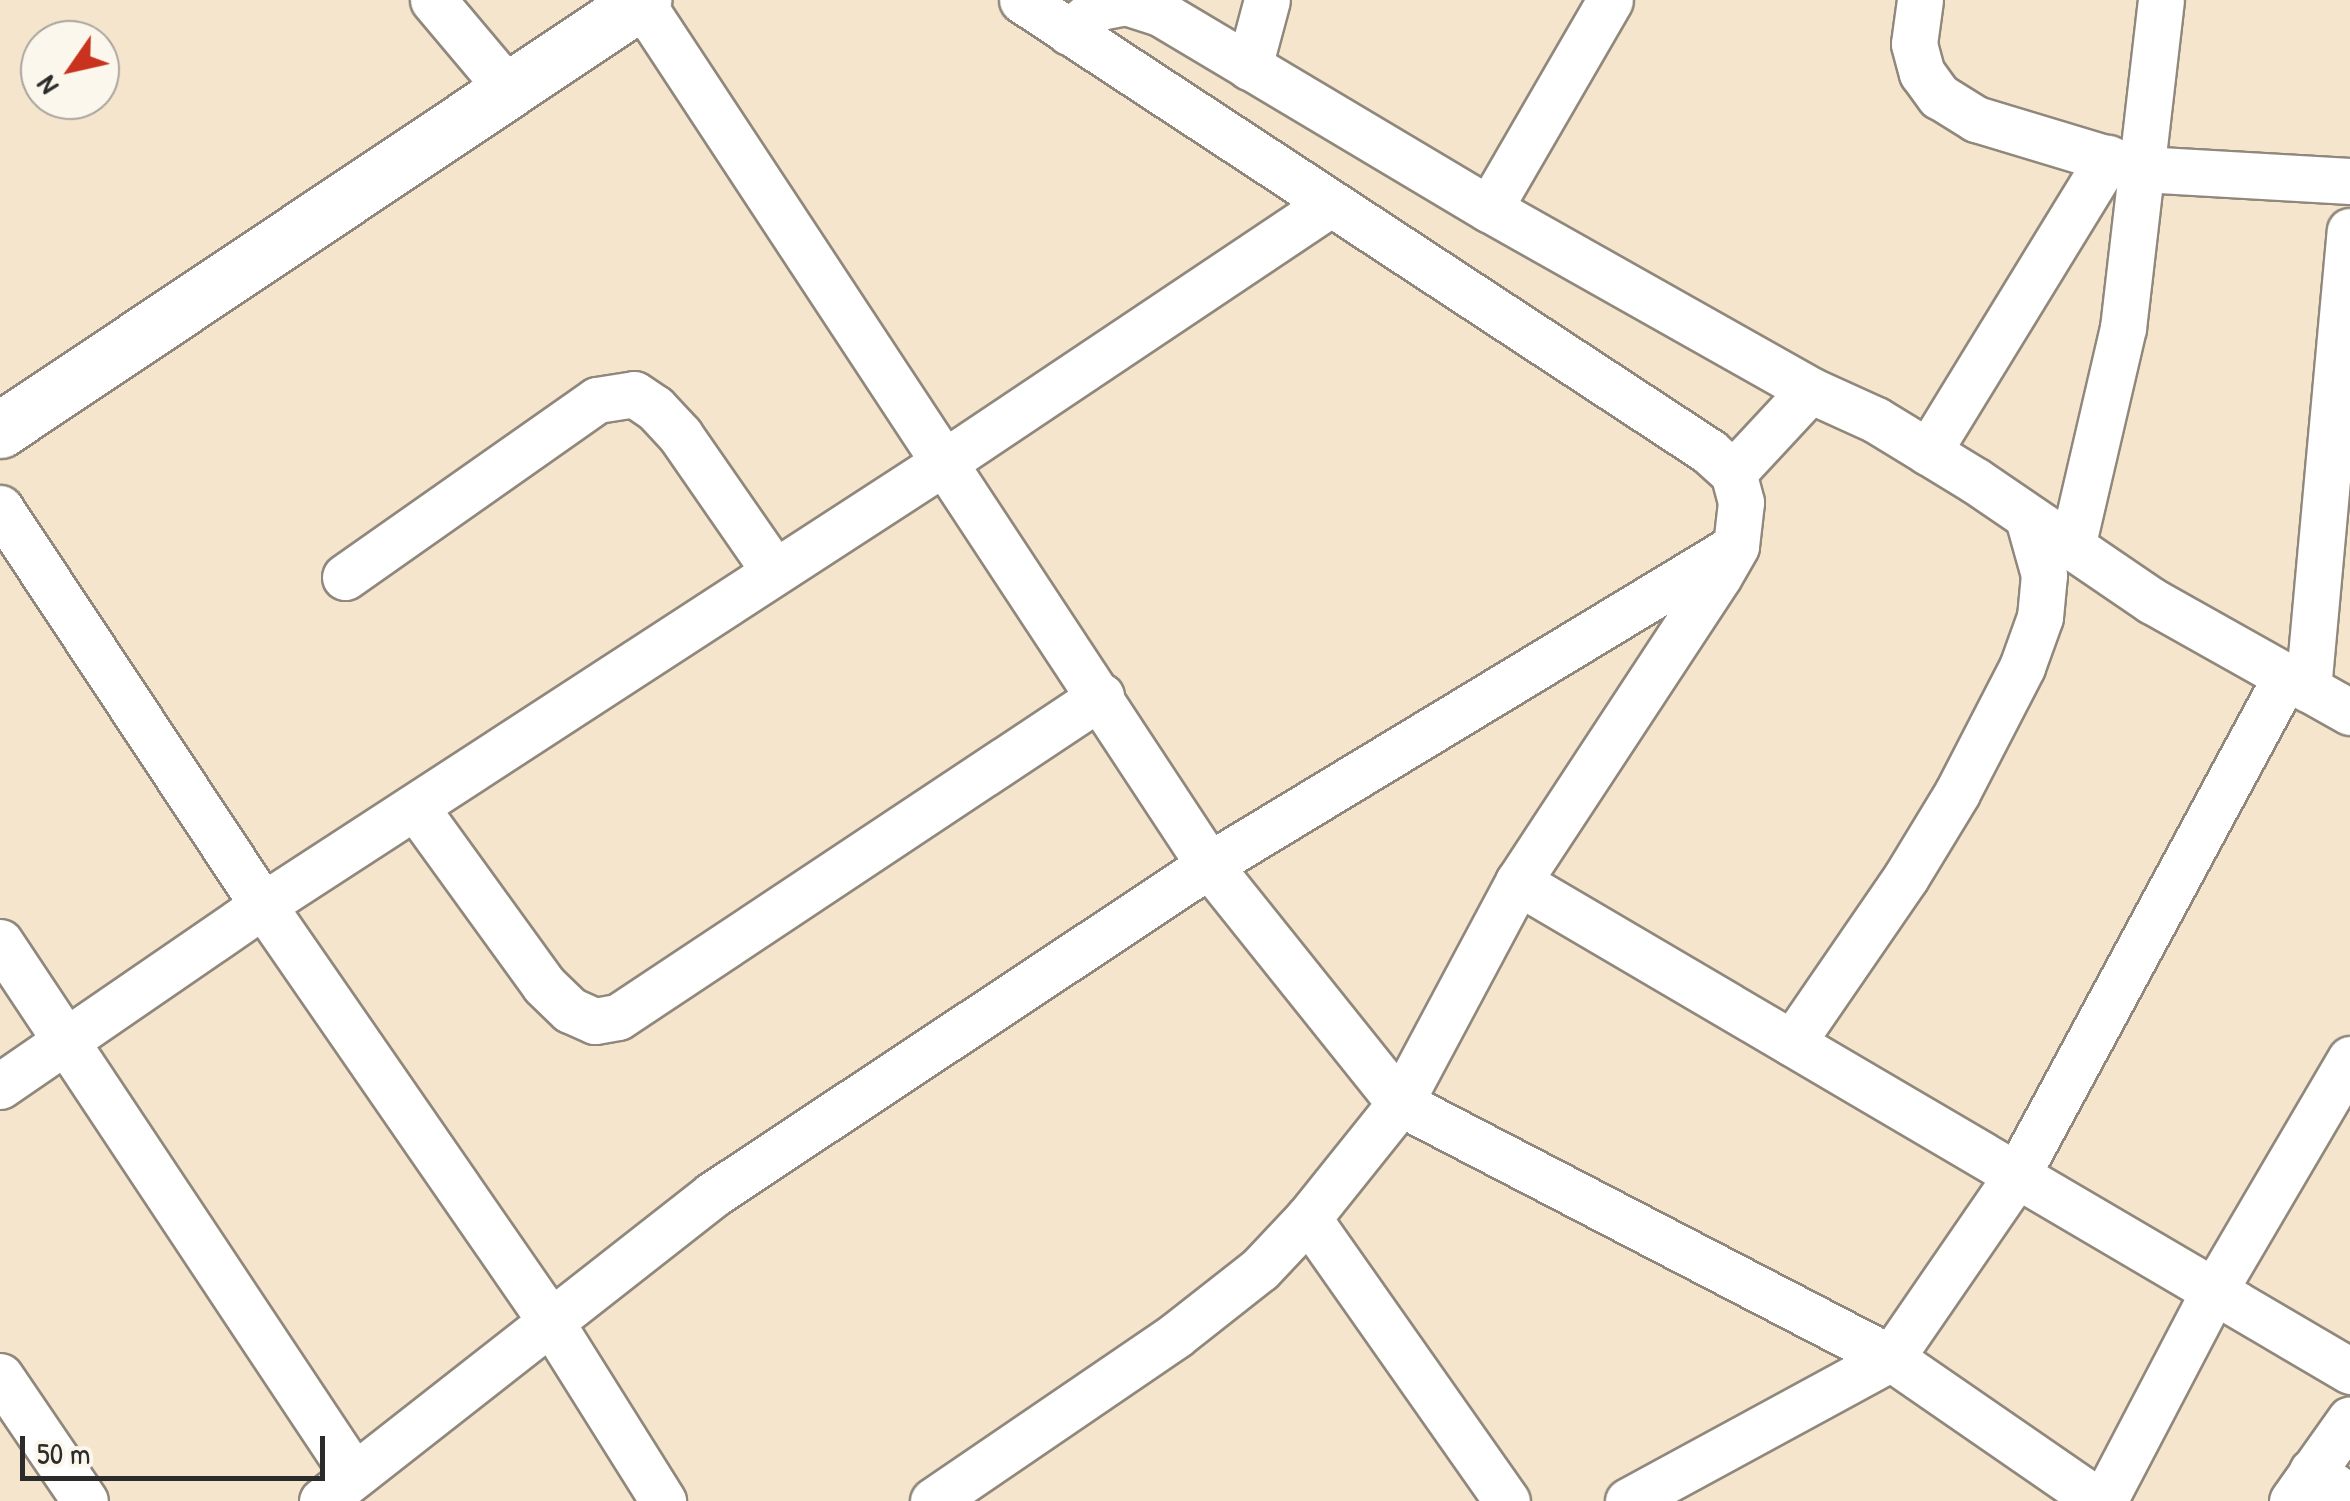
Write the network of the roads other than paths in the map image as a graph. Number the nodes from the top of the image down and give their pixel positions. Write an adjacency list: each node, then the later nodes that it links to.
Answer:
1 (433, 0): 10 (street)
2 (1022, 0): 8 (street)
3 (1267, 0): 9 (street)
4 (1610, 0): 14 (street)
5 (1920, 0): 11 (street)
6 (2161, 0): 11 (street)
7 (642, 1): 10 (main road); 19 (street)
8 (1069, 32): 9 (street); 13 (street)
9 (1249, 68): 14 (street)
10 (507, 88): 17 (main road)
11 (2125, 164): 12 (street); 18 (street); 24 (street)
12 (2350, 180)
13 (1328, 204): 19 (street); 20 (street)
14 (1489, 209): 16 (street)
15 (2350, 232): 27 (street)
16 (1810, 390): 18 (street); 20 (street)
17 (0, 430)
18 (1928, 452): 22 (street)
19 (946, 461): 25 (street); 28 (street)
20 (1734, 473): 23 (street)
21 (0, 508): 33 (street)
22 (2028, 518): 24 (street); 35 (street)
23 (1736, 546): 31 (street); 32 (street)
24 (2072, 547): 27 (street)
25 (774, 571): 26 (street); 30 (street)
26 (345, 577)
27 (2297, 682): 29 (street); 40 (street)
28 (1101, 696): 30 (street); 31 (street)
29 (2350, 712)
30 (416, 808): 33 (street)
31 (1209, 865): 39 (street); 43 (street)
32 (1518, 882): 35 (street); 39 (street)
33 (263, 905): 36 (street); 43 (street)
34 (0, 942): 36 (street)
35 (1792, 1043): 40 (street)
36 (67, 1044): 38 (street); 49 (street)
37 (2350, 1058): 42 (street)
38 (0, 1086)
39 (1400, 1103): 41 (street); 44 (street)
40 (2017, 1175): 42 (street); 44 (street)
41 (1308, 1218): 53 (street); 54 (street)
42 (2214, 1291): 45 (street); 56 (street)
43 (550, 1319): 49 (street); 52 (street)
44 (1891, 1358): 55 (street); 56 (street)
45 (2350, 1371)
46 (0, 1376): 51 (street)
47 (2350, 1419): 48 (street)
48 (2302, 1486): 50 (street)
49 (338, 1488)
50 (2350, 1497)
51 (84, 1501)
52 (662, 1501)
53 (933, 1501)
54 (1507, 1501)
55 (1628, 1501)
56 (2101, 1501)

